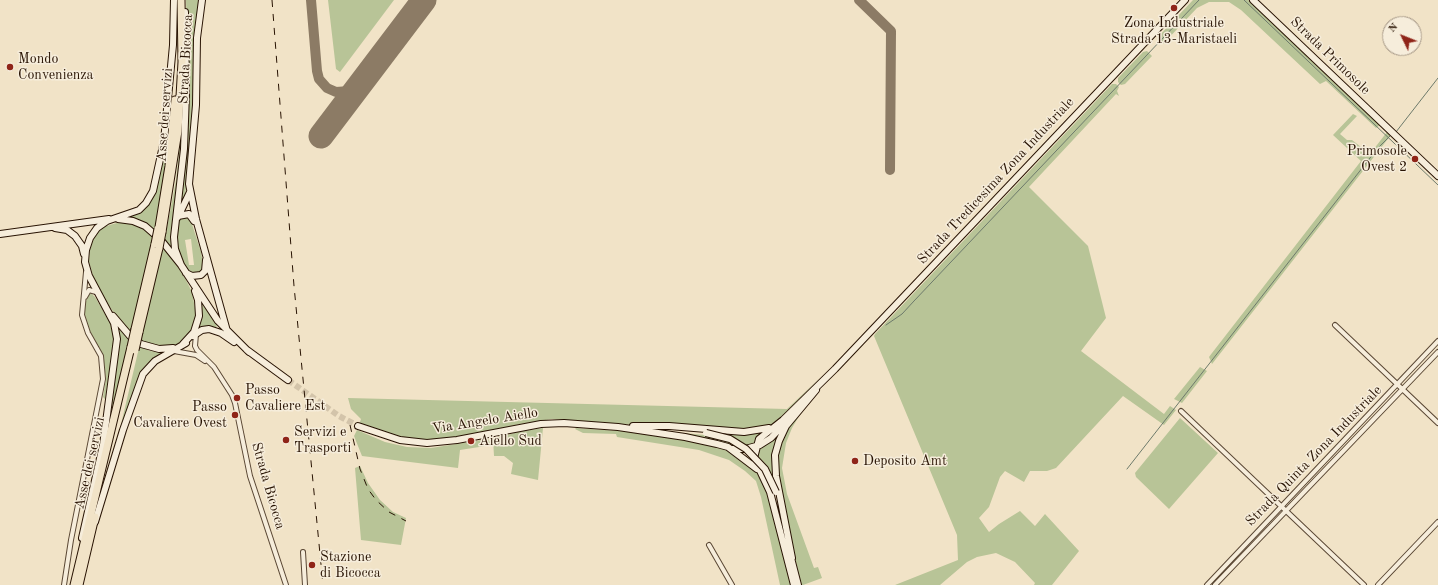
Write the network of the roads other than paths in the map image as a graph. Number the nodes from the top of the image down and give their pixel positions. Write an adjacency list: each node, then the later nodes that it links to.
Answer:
1 (175, 0): 10 (main road); 13 (main road, Asse dei servizi)
2 (181, 0): 13 (main road, Asse dei servizi)
3 (184, 0): 11 (main road)
4 (202, 0): 8 (main road, Strada Bicocca)
5 (1185, 0): 35 (main road, Strada Tredicesima Zona Industriale)
6 (1254, 1): 7 (main road, Strada Primosole)
7 (1438, 176)
8 (190, 191): 9 (main road); 15 (main road)
9 (178, 216): 11 (main road); 15 (main road)
10 (114, 219): 12 (main road); 17 (main road); 18 (main road)
11 (175, 223): 18 (main road)
12 (43, 228): 14 (main road); 17 (main road)
13 (160, 230): 29 (main road, bridge)
14 (0, 234)
15 (201, 238): 16 (main road)
16 (206, 255): 19 (main road); 25 (main road)
17 (86, 265): 21 (main road); 22 (street)
18 (181, 265): 19 (main road)
19 (185, 272): 20 (main road)
20 (191, 280): 25 (main road); 26 (main road)
21 (96, 292): 22 (street); 23 (main road)
22 (82, 305): 57 (street)
23 (107, 309): 30 (main road); 56 (main road)
24 (1335, 325): 37 (street)
25 (227, 331): 32 (main road)
26 (194, 335): 28 (main road); 32 (main road); 34 (street)
27 (1438, 342): 37 (street, Strada Quinta Zona Industriale)
28 (186, 343): 30 (main road); 31 (main road)
29 (133, 348): 52 (main road, Asse dei servizi); 56 (main road, Asse dei servizi)
30 (165, 350): 31 (street)
31 (174, 351): 34 (street); 52 (main road)
32 (249, 352): 36 (main road)
33 (1438, 352): 38 (street, Strada Quinta Zona Industriale)
34 (217, 372): 60 (street, Strada Bicocca)
35 (825, 379): 39 (main road); 42 (main road)
36 (288, 380)
37 (1397, 384): 38 (street); 49 (street, Strada Quinta Zona Industriale)
38 (1402, 389): 41 (street); 50 (street, Strada Quinta Zona Industriale)
39 (813, 395): 46 (main road); 55 (main road)
40 (1180, 411): 49 (street)
41 (1438, 423)
42 (777, 425): 44 (main road); 46 (main road)
43 (358, 426): 45 (main road, Via Angelo Aiello)
44 (632, 426): 45 (main road); 55 (main road, bridge)
45 (618, 427): 47 (main road)
46 (756, 446): 47 (main road); 48 (main road)
47 (728, 448): 48 (main road)
48 (764, 477): 63 (main road)
49 (1282, 506): 50 (street); 65 (street, Strada Quinta Zona Industriale)
50 (1286, 511): 66 (street, Strada Quinta Zona Industriale); 67 (street)
51 (1438, 522): 68 (street)
52 (92, 527): 59 (main road, Asse dei servizi)
53 (709, 545): 62 (street)
54 (304, 552): 61 (street)
55 (792, 558): 64 (main road)
56 (78, 566): 58 (main road, Asse dei servizi)
57 (64, 585)
58 (74, 585)
59 (79, 585)
60 (286, 585)
61 (305, 585)
62 (732, 585)
63 (794, 585)
64 (798, 585)
65 (1207, 585)
66 (1215, 585)
67 (1364, 585)
68 (1378, 585)

